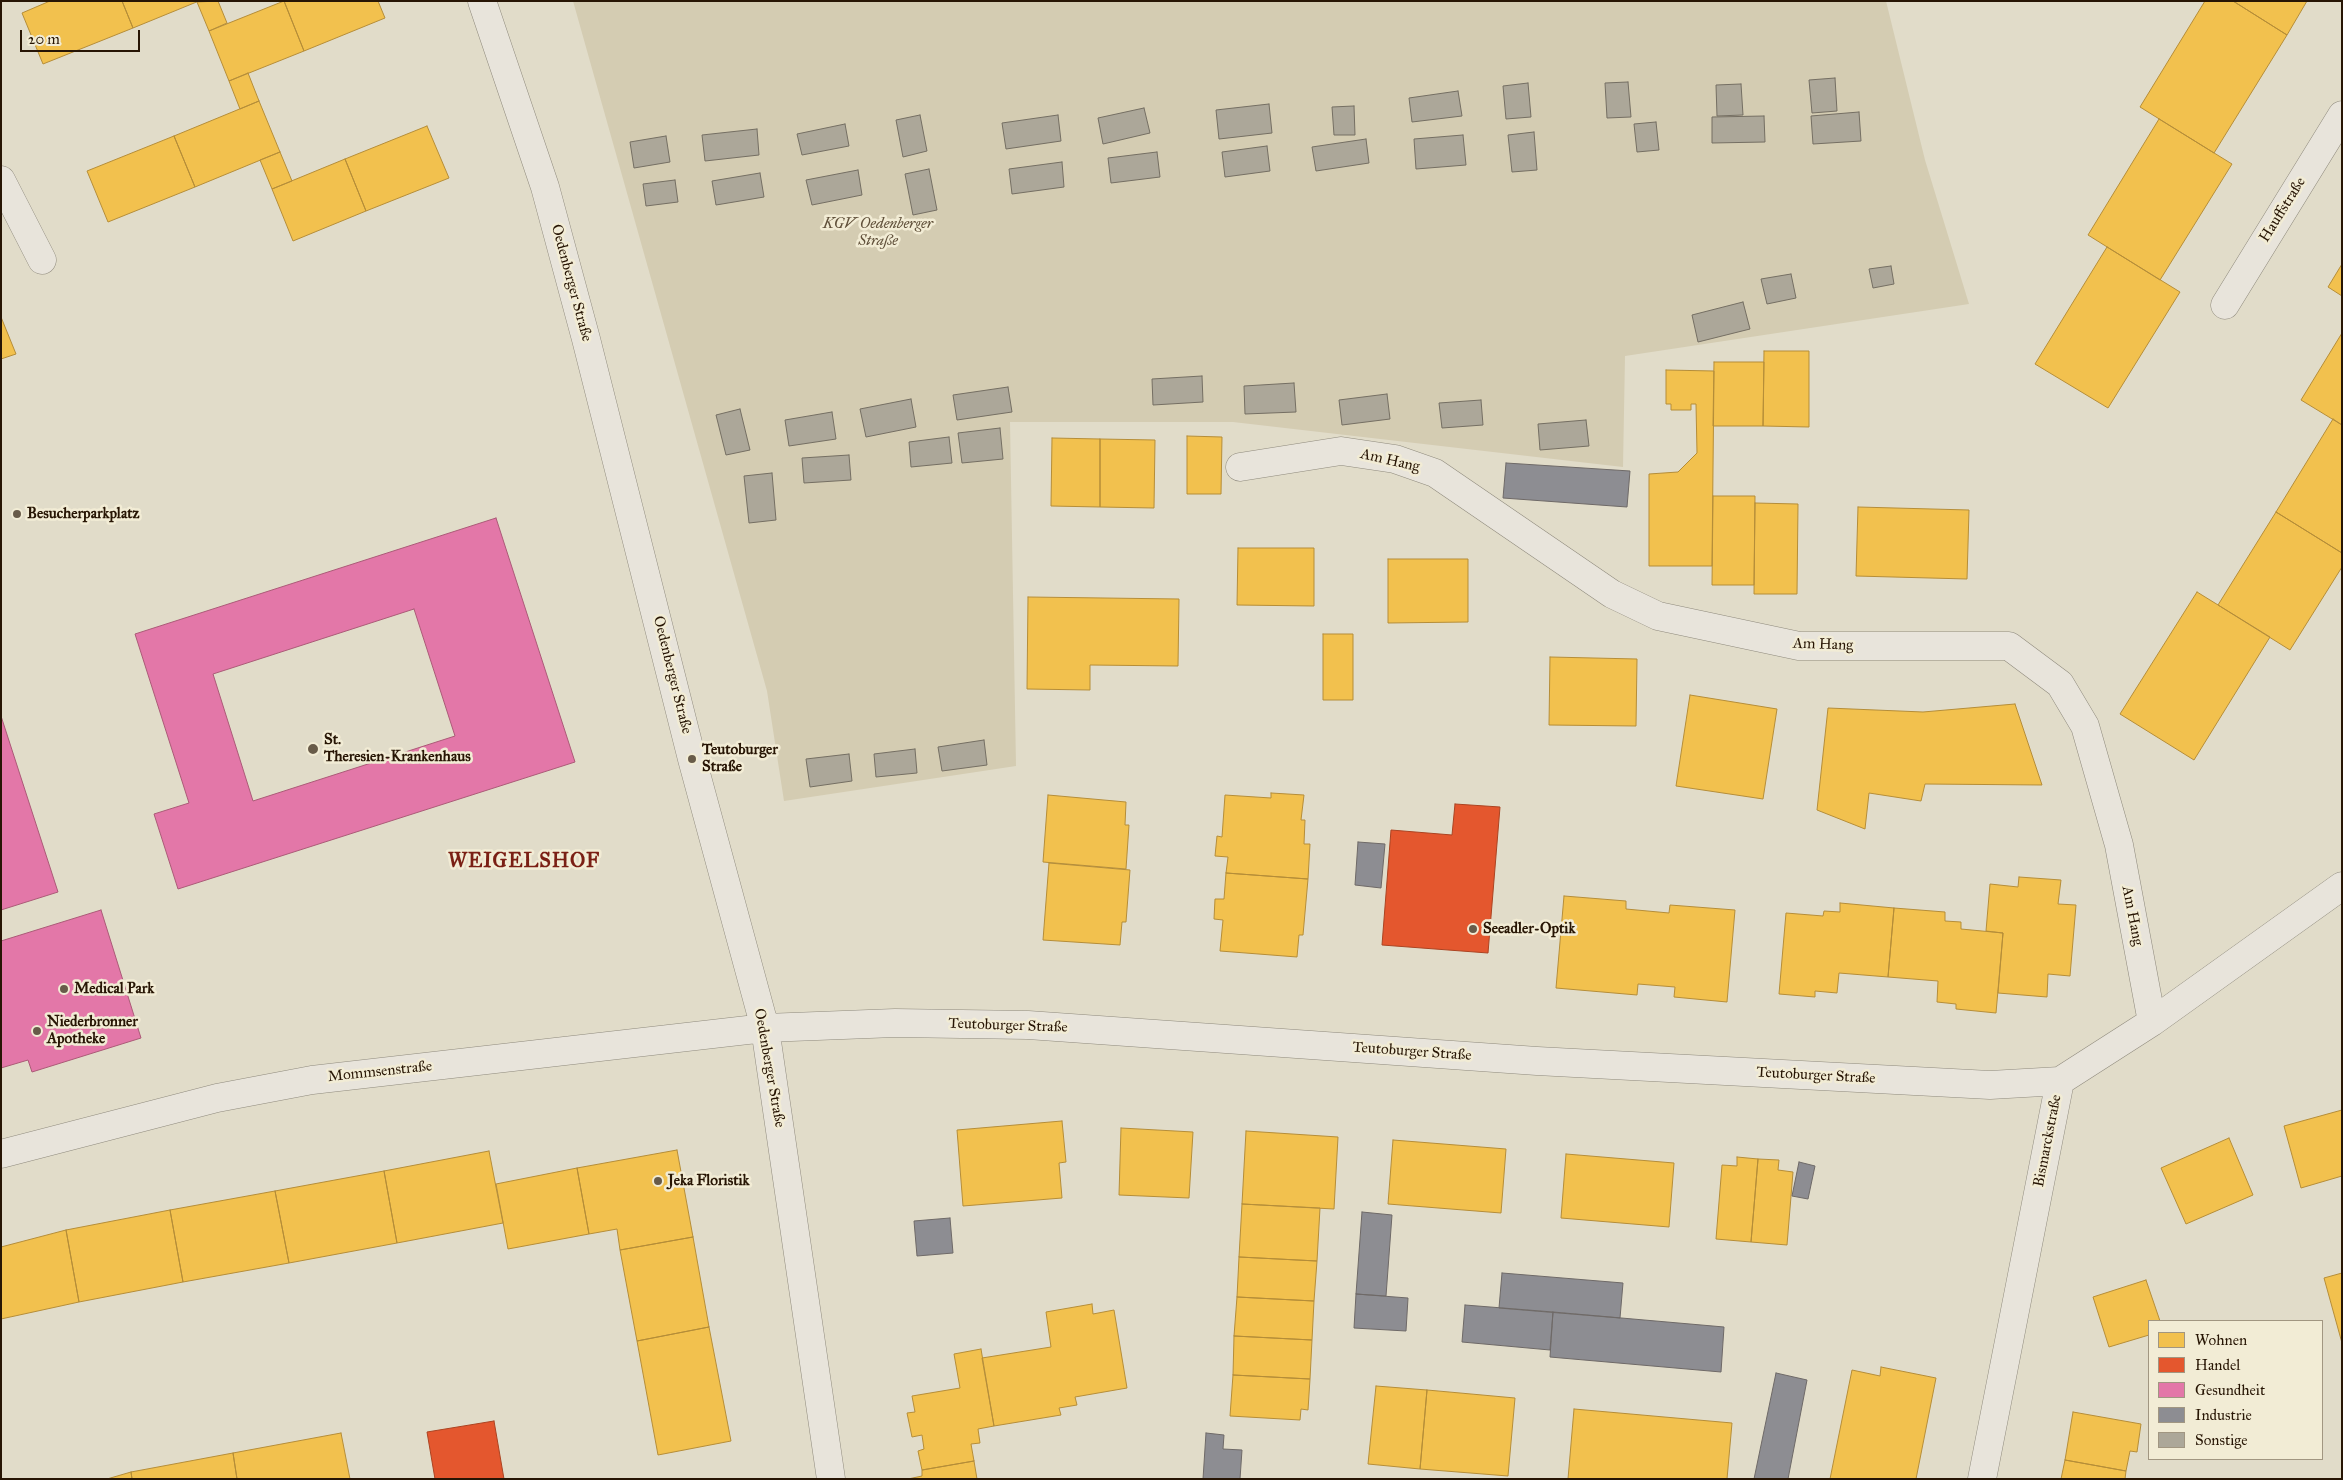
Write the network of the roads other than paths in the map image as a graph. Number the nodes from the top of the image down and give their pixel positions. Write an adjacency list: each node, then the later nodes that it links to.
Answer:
1 (482, 1): 9 (street, Oedenberger Straße)
2 (2342, 115): 5 (street, Hauffstraße)
3 (1, 180): 4 (street)
4 (42, 260)
5 (2224, 306)
6 (1240, 467): 8 (street, Am Hang)
7 (2339, 896): 8 (street, Bismarckstraße)
8 (2152, 1022): 10 (street, Bismarckstraße)
9 (765, 1028): 10 (street, Teutoburger Straße); 11 (street, Mommsenstraße); 12 (street, Oedenberger Straße)
10 (2060, 1081): 13 (street, Bismarckstraße)
11 (1, 1154)
12 (831, 1479)
13 (1982, 1479)

